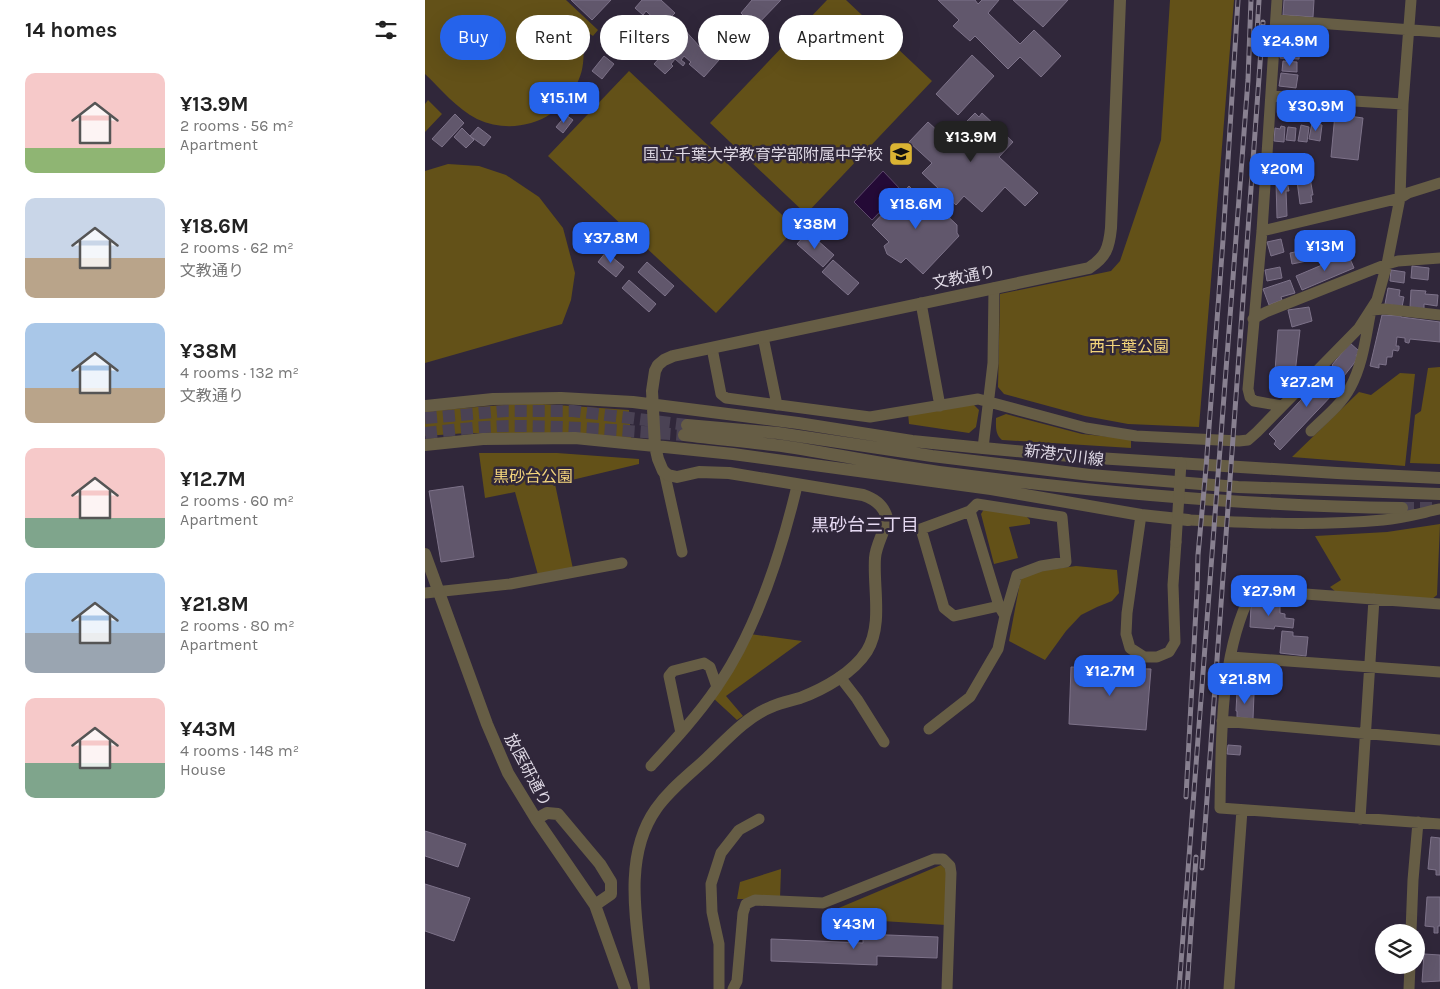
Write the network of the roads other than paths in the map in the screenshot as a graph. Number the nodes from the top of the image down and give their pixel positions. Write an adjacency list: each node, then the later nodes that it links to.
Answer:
1 (1119, 0): 14 (street, 文教通り)
2 (1277, 0): 4 (street)
3 (1411, 0): 5 (street)
4 (1276, 20): 5 (street); 7 (street)
5 (1409, 31): 6 (street); 8 (street)
6 (1440, 32)
7 (1271, 96): 8 (street); 11 (street)
8 (1403, 104): 10 (street)
9 (1440, 183): 10 (street)
10 (1401, 198): 11 (street); 13 (street)
11 (1262, 231): 18 (street)
12 (1440, 258): 13 (street)
13 (1387, 264): 16 (street); 18 (street)
14 (994, 288): 15 (street, 文教通り); 21 (street)
15 (921, 303): 19 (street, 文教通り); 25 (street)
16 (1371, 310): 17 (street); 26 (street); 27 (street)
17 (1440, 316)
18 (1253, 319): 26 (street)
19 (763, 337): 20 (street, 文教通り); 23 (street)
20 (712, 348): 22 (street, 文教通り); 23 (street)
21 (989, 403): 25 (street); 26 (street); 30 (street)
22 (653, 404): 24 (street); 29 (street, 文教通り); 30 (street)
23 (777, 405): 25 (street)
24 (425, 406)
25 (940, 406)
26 (1282, 406)
27 (1311, 431)
28 (425, 445): 29 (street)
29 (655, 446): 32 (street, 文教通り); 39 (street)
30 (983, 448): 31 (street)
31 (1181, 463): 33 (street); 39 (street, bridge)
32 (663, 471): 34 (street); 41 (street)
33 (1440, 478)
34 (797, 486): 52 (street); 53 (street)
35 (1440, 494): 36 (street, 新港穴川線)
36 (1402, 508)
37 (1440, 509): 40 (street)
38 (971, 511): 48 (street); 48 (street); 48 (street)
39 (1141, 515): 40 (street)
40 (1188, 520)
41 (682, 552)
42 (425, 554): 44 (street, 放医研通り)
43 (622, 563): 44 (street)
44 (439, 591): 45 (street); 62 (street, 放医研通り)
45 (425, 593)
46 (1374, 599): 47 (street); 49 (street); 50 (street)
47 (1440, 604)
48 (1002, 611): 55 (street)
49 (1231, 657): 50 (street); 54 (street)
50 (1370, 666): 51 (street); 57 (street)
51 (1440, 672)
52 (840, 677): 59 (street); 71 (street)
53 (717, 687): 56 (street); 56 (street)
54 (1222, 722): 57 (street); 61 (street)
55 (929, 729)
56 (681, 733): 60 (street)
57 (1364, 734): 58 (street); 64 (street)
58 (1440, 740)
59 (884, 742)
60 (651, 766)
61 (1242, 810): 64 (street); 75 (street)
62 (536, 819): 67 (street, 放医研通り); 67 (street)
63 (759, 819): 72 (street)
64 (1360, 819): 65 (street)
65 (1418, 822): 66 (street); 68 (street)
66 (1440, 824)
67 (595, 905): 70 (street, 放医研通り)
68 (1411, 924)
69 (1410, 974): 76 (street)
70 (625, 989)
71 (644, 989)
72 (719, 989)
73 (733, 989): 74 (street)
74 (947, 989)
75 (1229, 989)
76 (1409, 989)

